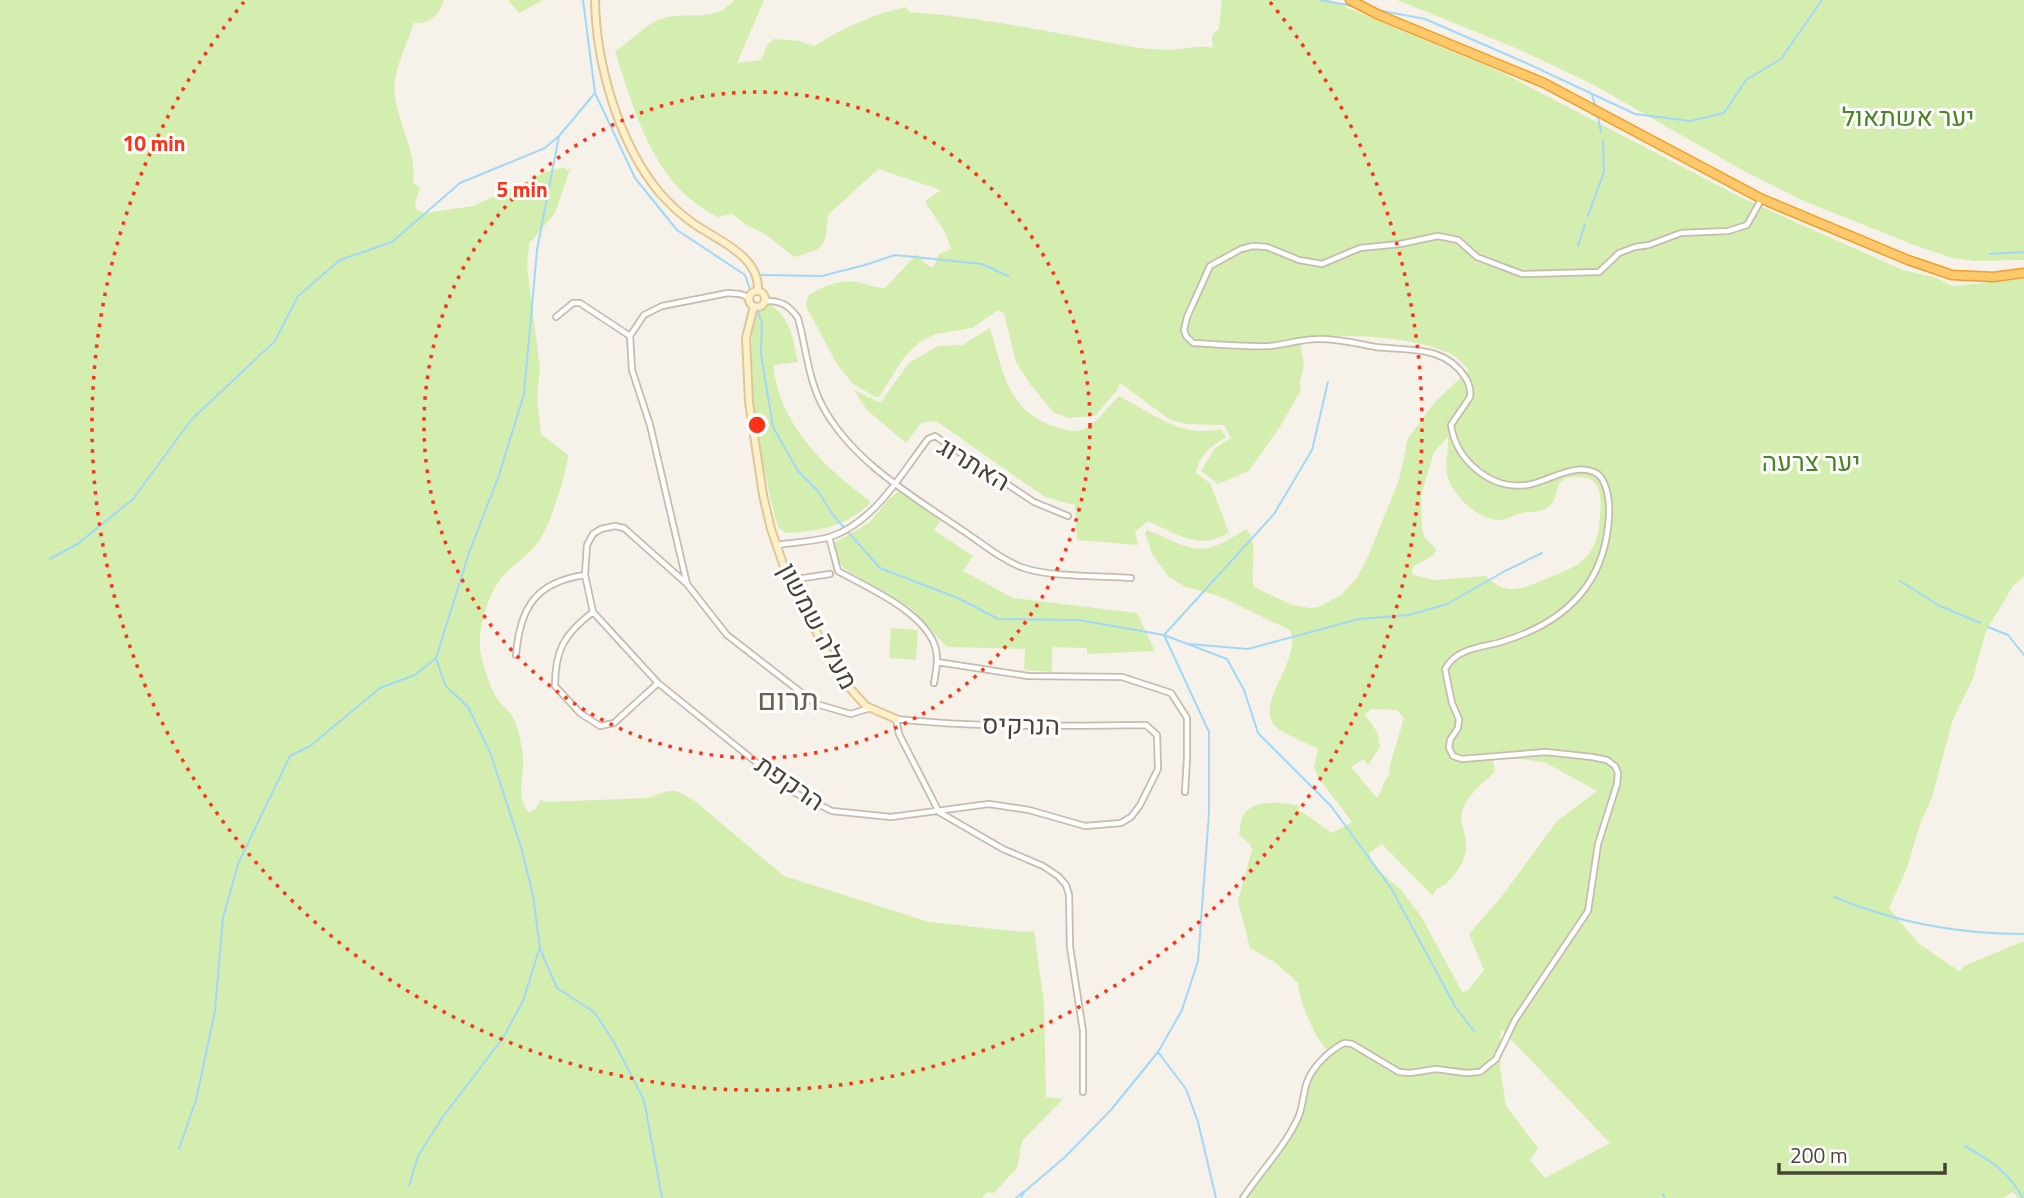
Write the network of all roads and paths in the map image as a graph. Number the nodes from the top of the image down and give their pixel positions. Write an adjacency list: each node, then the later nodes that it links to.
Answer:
1 (595, 0): 5 (street)
2 (1350, 0): 3 (highway)
3 (1762, 199): 4 (highway); 31 (street)
4 (2024, 273)
5 (758, 291): 6 (street); 7 (street)
6 (750, 298): 8 (street); 10 (street)
7 (765, 301): 8 (street); 11 (street)
8 (754, 306): 14 (street, מעלה שמשון)
9 (556, 317): 10 (street)
10 (630, 336): 19 (street)
11 (895, 482): 12 (street, האתרוג); 13 (street); 17 (street)
12 (1068, 516)
13 (829, 537): 14 (street); 22 (street)
14 (776, 545): 18 (street, מעלה שמשון)
15 (830, 574): 18 (street)
16 (585, 575): 19 (street); 20 (street); 21 (street)
17 (1131, 578)
18 (790, 580): 25 (street, מעלה שמשון)
19 (687, 584): 25 (street)
20 (593, 612): 23 (street, הרקפת); 23 (street)
21 (516, 655)
22 (937, 662): 24 (street); 28 (street)
23 (658, 683): 29 (street, הרקפת)
24 (934, 683)
25 (870, 708): 26 (street, מעלה שמשון)
26 (895, 719): 27 (street, הנרקיס); 29 (street)
27 (1146, 725): 29 (street, הרקפת)
28 (1185, 792)
29 (939, 812): 30 (street)
30 (1083, 1092)
31 (1243, 1198)

